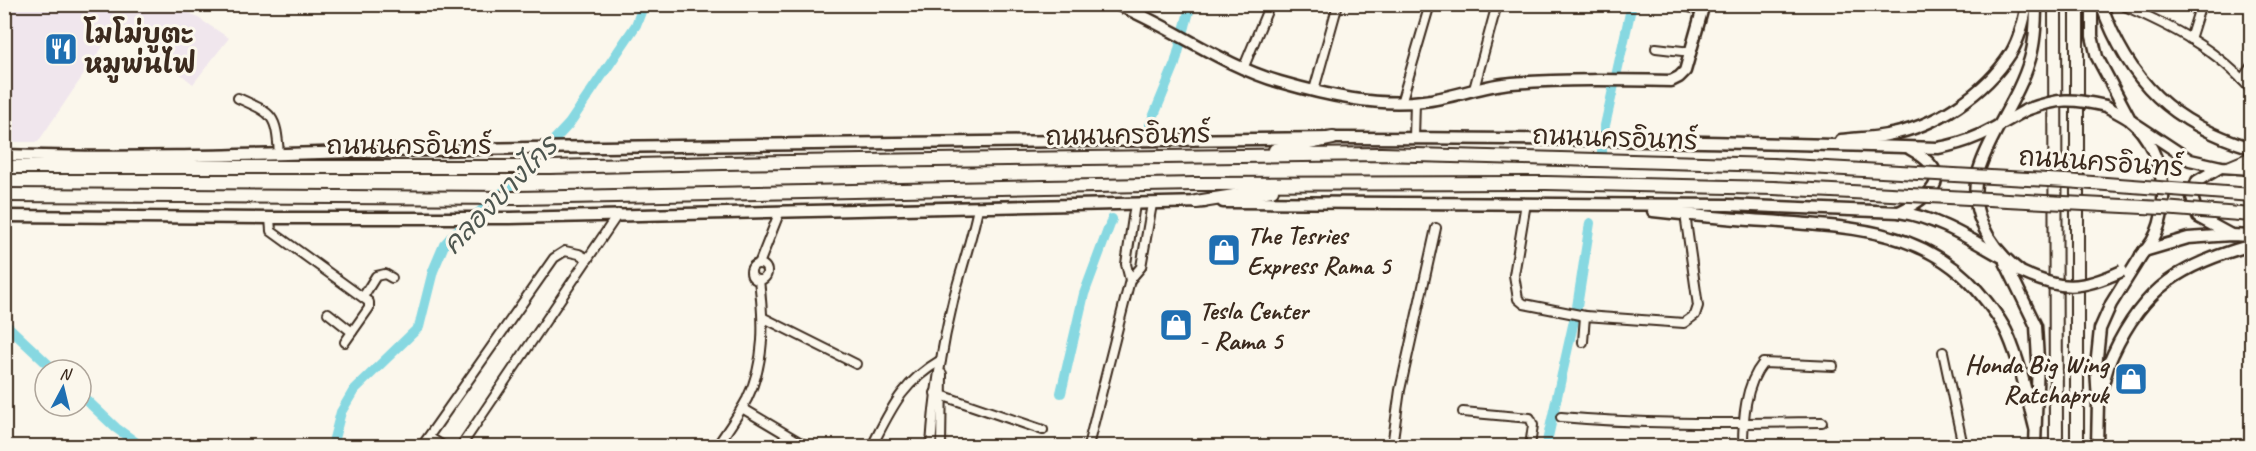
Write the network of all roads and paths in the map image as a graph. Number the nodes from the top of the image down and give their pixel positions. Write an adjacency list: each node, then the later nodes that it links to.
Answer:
1 (1116, 4): 20 (main road)
2 (1270, 4): 20 (street)
3 (1338, 4): 23 (street)
4 (1430, 4): 27 (street)
5 (1497, 4): 22 (street)
6 (1678, 4): 15 (street)
7 (2026, 4): 32 (main road)
8 (2036, 4): 29 (main road)
9 (2055, 4): 104 (main road)
10 (2078, 4): 105 (main road)
11 (2092, 4): 28 (main road)
12 (2101, 4): 34 (main road)
13 (2120, 4): 16 (street)
14 (2201, 4): 16 (street)
15 (1703, 8): 18 (main road)
16 (2190, 39): 21 (street)
17 (1656, 48): 18 (street)
18 (1691, 52): 22 (main road)
19 (2252, 65): 21 (street)
20 (1243, 69): 23 (main road)
21 (2242, 80): 24 (street)
22 (1474, 89): 26 (main road)
23 (1314, 90): 27 (main road)
24 (2252, 91)
25 (238, 98): 36 (street)
26 (1415, 102): 27 (main road); 31 (street)
27 (1401, 103)
28 (2131, 121): 29 (main road, bridge); 40 (main road, ถนนนครอินทร์); 62 (main road)
29 (2002, 124): 33 (main road, ถนนนครอินทร์); 63 (main road)
30 (1333, 138): 31 (main road, ถนนนครอินทร์); 36 (main road, ถนนนครอินทร์); 37 (main road)
31 (1414, 138): 32 (main road, ถนนนครอินทร์)
32 (1811, 145): 33 (main road, ถนนนครอินทร์)
33 (1907, 147): 52 (main road)
34 (2252, 148)
35 (4, 154): 36 (main road, ถนนนครอินทร์)
36 (279, 154)
37 (1247, 156): 39 (main road, ถนนนครอินทร์); 44 (main road, ถนนนครอินทร์, bridge)
38 (2252, 156): 40 (street)
39 (4, 167)
40 (2224, 167): 41 (main road, ถนนนครอินทร์); 59 (main road)
41 (2252, 169)
42 (1315, 184): 43 (main road, ถนนนครอินทร์); 45 (main road); 55 (main road, ถนนนครอินทร์, bridge)
43 (4, 195)
44 (2252, 195)
45 (1196, 202): 46 (main road); 48 (main road)
46 (1526, 203): 49 (main road); 71 (street)
47 (1135, 204): 48 (main road); 50 (main road); 67 (street)
48 (1152, 204): 67 (street)
49 (1605, 205): 52 (main road); 54 (main road)
50 (978, 208): 51 (main road); 77 (street)
51 (780, 211): 53 (main road); 65 (street)
52 (1899, 212): 63 (main road)
53 (619, 214): 57 (main road); 64 (street)
54 (1685, 214): 71 (street); 87 (main road)
55 (2252, 215)
56 (4, 216): 57 (main road)
57 (270, 218): 69 (street)
58 (1436, 228): 99 (street)
59 (2231, 235): 60 (main road); 62 (main road)
60 (2252, 236)
61 (2252, 245): 81 (main road)
62 (2144, 251): 63 (main road, bridge); 81 (main road)
63 (2002, 257): 87 (main road)
64 (588, 259): 89 (street); 92 (street)
65 (759, 264): 68 (street); 68 (street)
66 (392, 278): 69 (street)
67 (1130, 279): 98 (street)
68 (759, 280): 72 (street)
69 (363, 297): 73 (street)
70 (328, 313): 73 (street)
71 (1583, 315): 75 (street)
72 (764, 318): 78 (street); 82 (street)
73 (352, 332): 74 (street)
74 (345, 342)
75 (1583, 342)
76 (1943, 352): 102 (street)
77 (942, 360): 80 (street); 95 (street)
78 (856, 364)
79 (1833, 366): 86 (street)
80 (939, 393): 88 (street); 96 (street); 97 (street)
81 (2098, 402): 106 (main road)
82 (742, 408): 93 (street); 94 (street)
83 (1463, 412): 100 (street)
84 (1561, 417): 86 (street)
85 (1822, 422): 86 (street)
86 (1743, 423): 101 (street)
87 (2035, 428): 103 (main road)
88 (1043, 430)
89 (429, 437): 90 (street); 91 (street)
90 (423, 447)
91 (443, 447)
92 (462, 447)
93 (717, 447)
94 (806, 447)
95 (872, 447)
96 (931, 447)
97 (941, 447)
98 (1088, 447)
99 (1392, 447)
100 (1530, 447)
101 (1743, 447)
102 (1963, 447)
103 (2035, 447)
104 (2056, 447)
105 (2077, 447)
106 (2097, 447)

